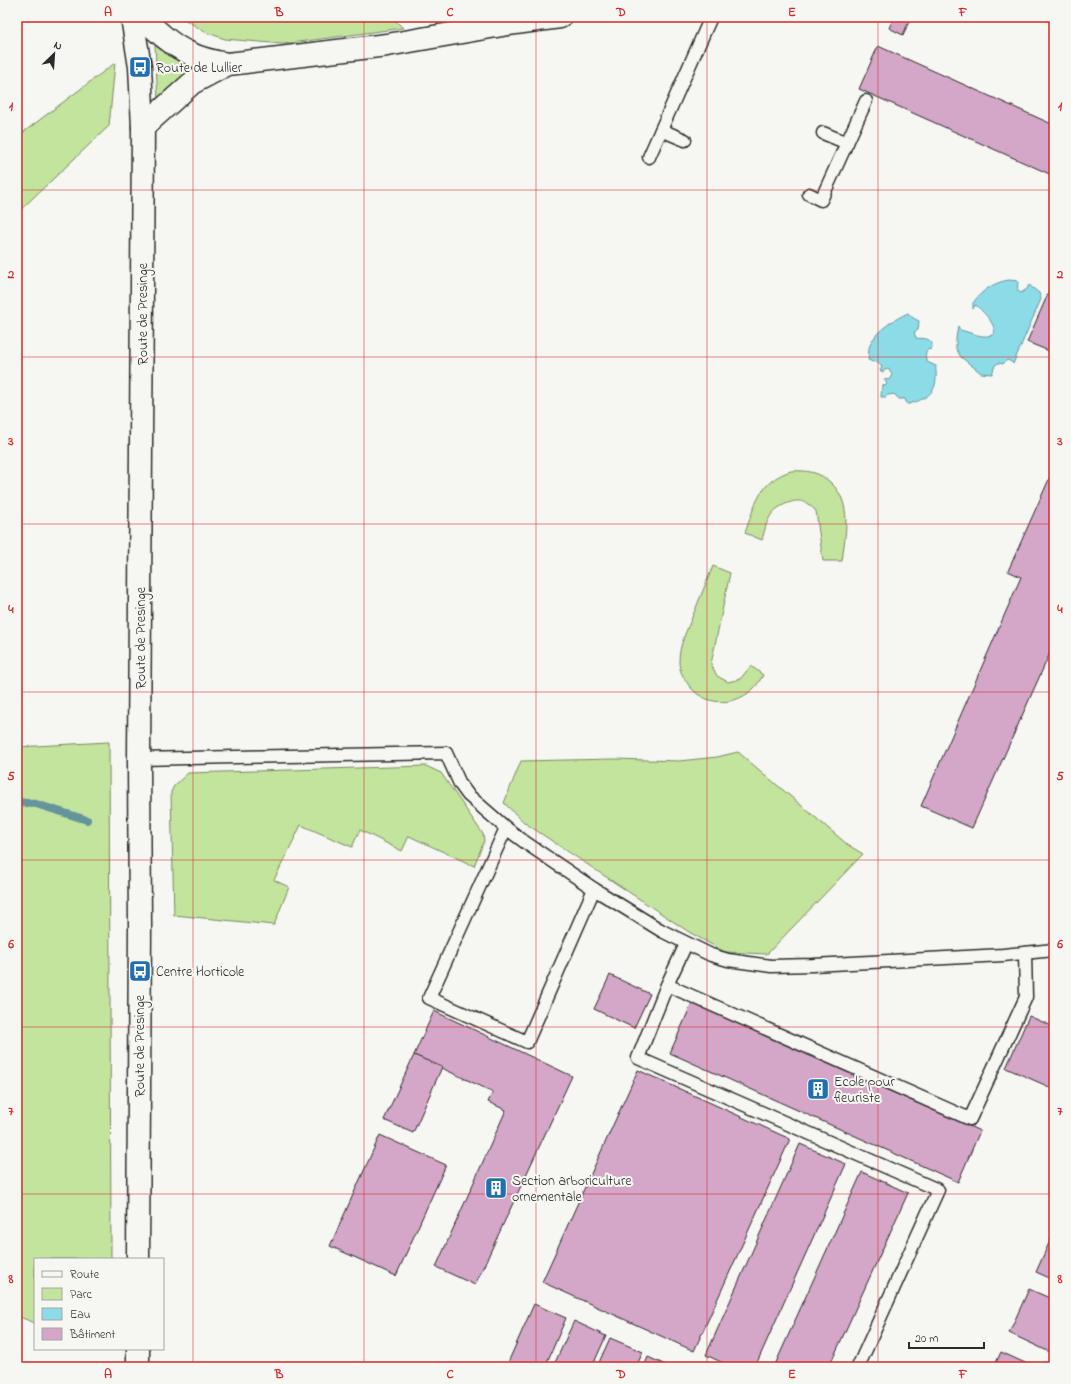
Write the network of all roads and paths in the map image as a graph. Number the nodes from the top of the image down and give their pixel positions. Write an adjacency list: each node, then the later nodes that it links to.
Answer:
1 (132, 17): 7 (street, Route de Presinge)
2 (142, 17): 5 (street)
3 (560, 17): 5 (street)
4 (711, 17): 8 (lane)
5 (228, 64): 7 (street)
6 (866, 101): 11 (lane)
7 (143, 127): 14 (street, Route de Presinge)
8 (661, 130): 10 (lane); 12 (lane)
9 (823, 133): 11 (lane)
10 (684, 140)
11 (847, 143): 13 (lane)
12 (648, 157)
13 (809, 194)
14 (139, 759): 15 (lane); 21 (street, Route de Presinge)
15 (506, 828): 16 (lane); 16 (lane)
16 (594, 890): 17 (lane)
17 (686, 944): 19 (lane); 20 (lane)
18 (1054, 950): 19 (lane)
19 (1025, 953): 20 (lane)
20 (667, 985): 24 (lane)
21 (138, 1258)
22 (138, 1350): 23 (street)
23 (138, 1367)
24 (858, 1367)

